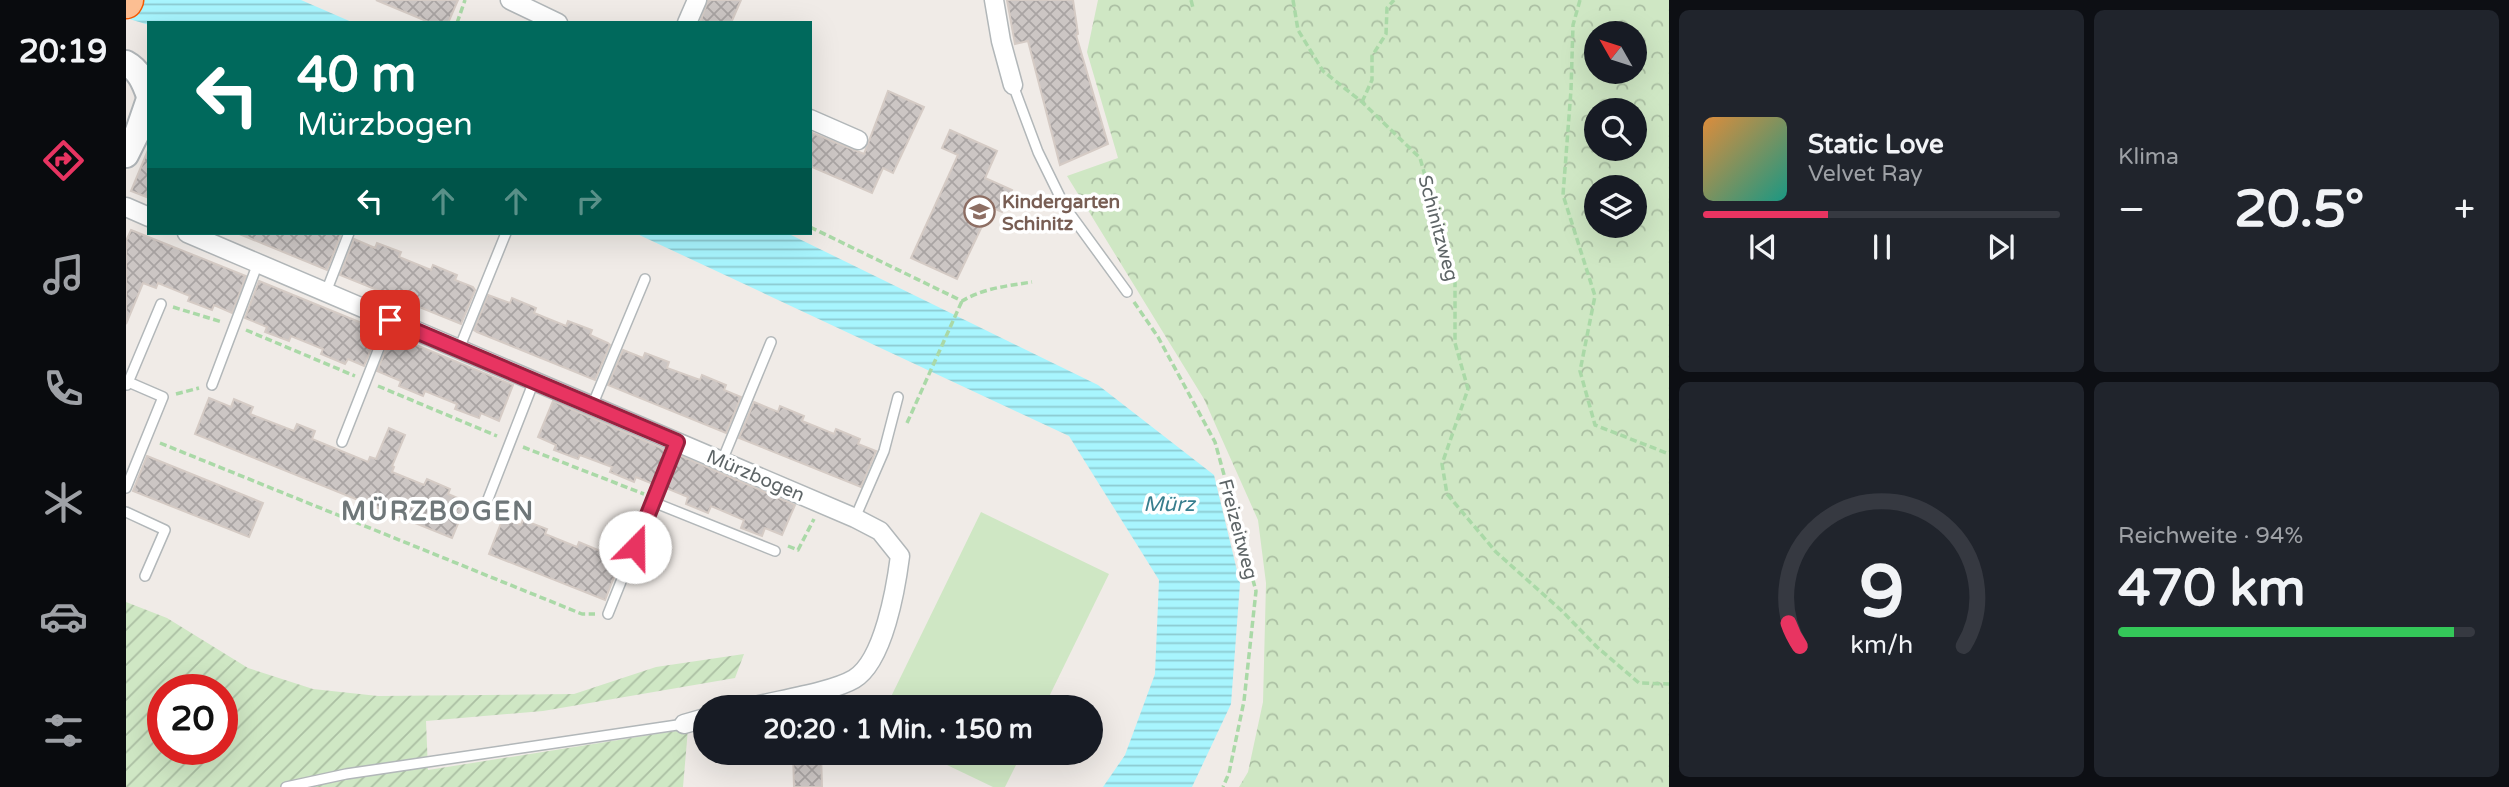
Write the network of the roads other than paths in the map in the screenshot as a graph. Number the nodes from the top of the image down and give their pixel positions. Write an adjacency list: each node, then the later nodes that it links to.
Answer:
1 (510, 0): 4 (street)
2 (697, 0): 5 (street)
3 (994, 0): 7 (street)
4 (554, 21)
5 (688, 21)
6 (126, 63): 8 (street)
7 (1013, 85): 21 (lane)
8 (147, 91)
9 (147, 103): 12 (street)
10 (812, 120): 11 (street)
11 (858, 140)
12 (126, 155)
13 (126, 207): 14 (street)
14 (147, 216)
15 (193, 235): 18 (street, Mürzbogen)
16 (348, 235): 20 (lane)
17 (505, 235): 25 (lane)
18 (258, 263): 20 (street, Mürzbogen); 28 (lane)
19 (645, 279): 30 (lane)
20 (326, 292): 23 (street, Mürzbogen)
21 (1127, 292)
22 (161, 304): 27 (lane)
23 (390, 320): 25 (street, Mürzbogen); 31 (lane)
24 (771, 342): 33 (lane)
25 (459, 349): 26 (street, Mürzbogen)
26 (534, 381): 30 (street, Mürzbogen); 37 (lane)
27 (127, 383): 34 (lane)
28 (212, 384)
29 (898, 397): 38 (lane)
30 (592, 406): 32 (street, Mürzbogen)
31 (342, 442)
32 (677, 442): 33 (street, Mürzbogen); 35 (lane)
33 (722, 461): 38 (street, Mürzbogen)
34 (126, 488)
35 (654, 500): 39 (lane); 41 (lane)
36 (126, 512): 40 (lane)
37 (481, 517)
38 (855, 518): 42 (street, Mürzbogen)
39 (775, 551)
40 (145, 576)
41 (607, 614)
42 (801, 695)
43 (693, 722): 44 (street)
44 (684, 724): 45 (lane)
45 (286, 787)

